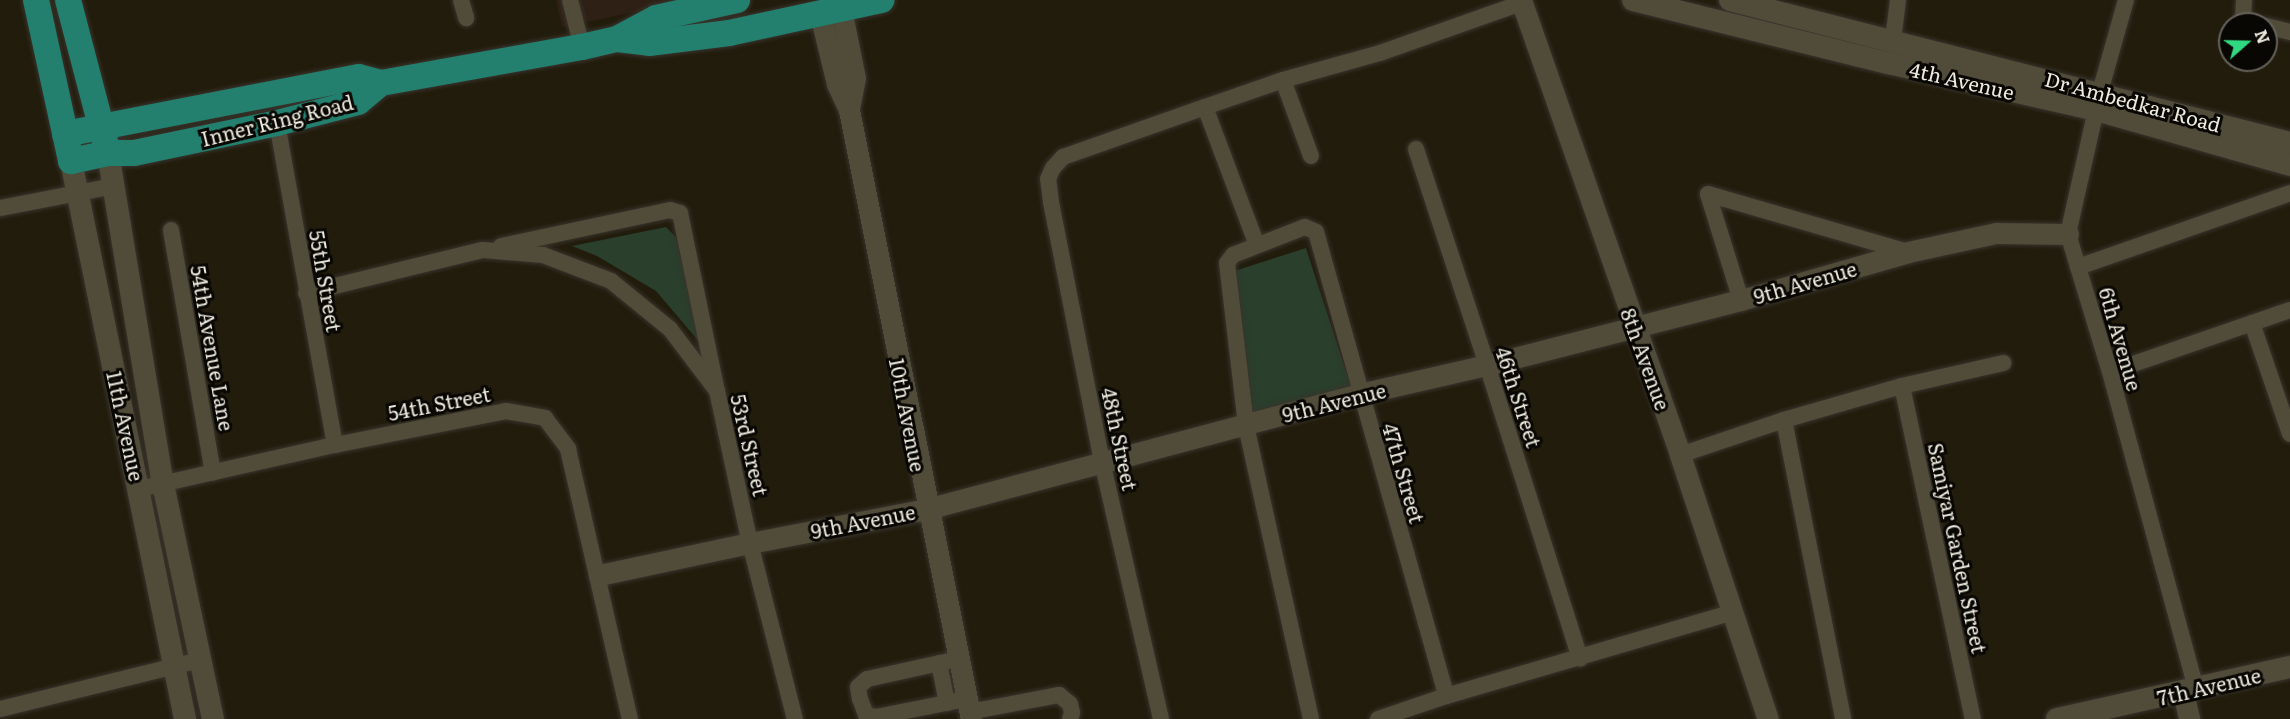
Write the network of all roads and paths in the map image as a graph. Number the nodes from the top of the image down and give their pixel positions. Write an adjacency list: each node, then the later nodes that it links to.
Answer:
1 (36, 0): 23 (main road, 11th Avenue)
2 (68, 0): 22 (main road)
3 (462, 0): 13 (street)
4 (570, 0): 16 (street)
5 (737, 0): 14 (main road, Inner Ring Road)
6 (881, 0): 12 (main road, Inner Ring Road)
7 (1633, 0): 19 (main road, 4th Avenue)
8 (1731, 0): 15 (main road, Dr Ambedkar Road)
9 (1898, 0): 15 (street)
10 (2126, 0): 19 (street, 6th Avenue)
11 (1521, 2): 17 (street); 43 (street, 8th Avenue)
12 (830, 12): 14 (main road, Inner Ring Road); 59 (street, 10th Avenue)
13 (466, 18)
14 (617, 39): 16 (main road, Inner Ring Road)
15 (1893, 40): 19 (main road, Dr Ambedkar Road)
16 (582, 47): 18 (main road, Inner Ring Road)
17 (1283, 80): 20 (street); 26 (street)
18 (381, 83): 21 (main road, Inner Ring Road); 22 (main road)
19 (2098, 101): 24 (main road, Dr Ambedkar Road); 28 (main road, 4th Avenue); 34 (street, 6th Avenue)
20 (1205, 107): 35 (street); 55 (street, 48th Street)
21 (277, 123): 29 (main road, Inner Ring Road); 39 (street, 55th Street)
22 (101, 126): 23 (main road); 29 (main road)
23 (65, 134): 27 (main road, 11th Avenue)
24 (2290, 143)
25 (1416, 149): 45 (street, 46th Street)
26 (1311, 156)
27 (71, 161): 29 (main road, Inner Ring Road); 30 (main road, 11th Avenue)
28 (2290, 165)
29 (111, 171): 30 (street); 57 (main road, 11th Avenue)
30 (78, 193): 32 (street); 58 (main road, 11th Avenue)
31 (2290, 193): 38 (street)
32 (0, 208)
33 (171, 230): 56 (street, 54th Avenue Lane)
34 (2068, 234): 37 (street, 9th Avenue); 38 (street, 6th Avenue)
35 (1257, 245): 49 (street, 47th Street); 51 (street)
36 (483, 250): 39 (street, 53rd Street); 48 (street, 53rd Street); 48 (street)
37 (1908, 252): 40 (street, 9th Avenue); 40 (street)
38 (2078, 267): 46 (street, 6th Avenue)
39 (306, 293): 53 (street, 55th Street)
40 (1741, 300): 43 (street, 9th Avenue)
41 (2290, 310): 42 (street)
42 (2252, 322): 46 (street); 52 (street)
43 (1635, 327): 45 (street, 9th Avenue); 54 (street, 8th Avenue)
44 (2003, 363): 47 (street)
45 (1487, 365): 49 (street, 9th Avenue); 63 (street, 46th Street)
46 (2110, 372): 68 (street, 6th Avenue)
47 (1902, 386): 50 (street); 82 (street, Samiyar Garden Street)
48 (717, 391): 60 (street, 53rd Street)
49 (1360, 394): 51 (street, 9th Avenue); 69 (street, 47th Street)
50 (1784, 420): 54 (street); 81 (street)
51 (1246, 425): 55 (street, 9th Avenue); 78 (street)
52 (2290, 434)
53 (335, 445): 56 (street, 54th Street); 61 (street, 54th Street)
54 (1680, 455): 62 (street, 8th Avenue)
55 (1102, 462): 59 (street, 9th Avenue); 77 (street, 48th Street)
56 (213, 472): 57 (street, 54th Street)
57 (163, 484): 58 (street, 54th Street); 64 (main road, 11th Avenue)
58 (139, 489): 66 (main road, 11th Avenue)
59 (927, 509): 60 (street, 9th Avenue); 65 (street, 10th Avenue)
60 (750, 543): 61 (street, 9th Avenue); 75 (street, 53rd Street)
61 (599, 575): 74 (street, 54th Street)
62 (1734, 612): 63 (street); 80 (street, 8th Avenue)
63 (1580, 659): 69 (street)
64 (200, 660): 66 (street); 73 (main road, 11th Avenue)
65 (949, 661): 70 (street, 10th Avenue); 70 (street)
66 (174, 666): 71 (street); 72 (main road, 11th Avenue)
67 (2290, 667): 68 (main road, 7th Avenue)
68 (2189, 690): 83 (main road, 7th Avenue); 84 (street)
69 (1446, 696): 79 (street)
70 (963, 708): 76 (street)
71 (0, 709)
72 (185, 719)
73 (213, 719)
74 (630, 719)
75 (795, 719)
76 (1070, 719)
77 (1161, 719)
78 (1311, 719)
79 (1381, 719)
80 (1768, 719)
81 (1844, 719)
82 (1973, 719)
83 (2057, 719)
84 (2189, 719)

